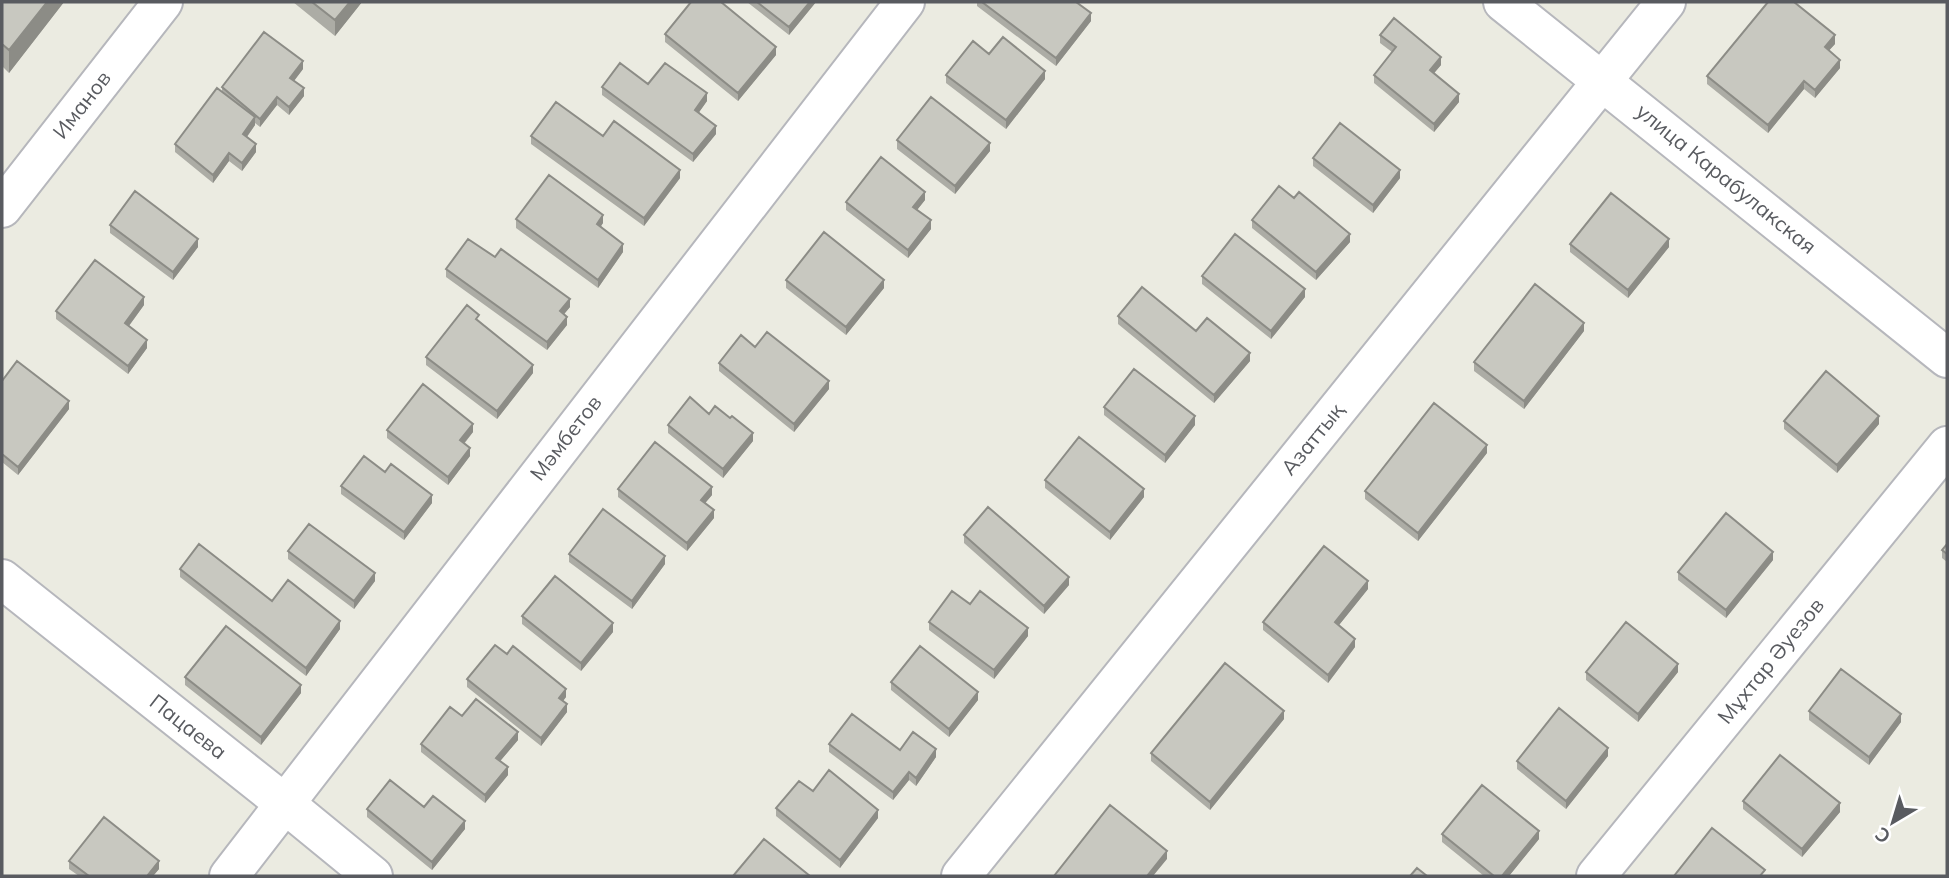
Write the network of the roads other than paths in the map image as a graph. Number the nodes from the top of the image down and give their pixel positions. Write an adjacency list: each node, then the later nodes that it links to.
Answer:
1 (163, 2): 6 (street, Иманов)
2 (905, 2): 10 (street, Мәмбетов)
3 (1503, 2): 5 (street, улица Карабулакская)
4 (1665, 2): 5 (street, Азаттық)
5 (1602, 79): 7 (street, улица Карабулакская); 13 (street, Азаттық)
6 (2, 208)
7 (1947, 358)
8 (1947, 446): 14 (street, Мұхтар Әуезов)
9 (2, 579): 10 (street, Пацаева)
10 (284, 803): 11 (street, Мәмбетов); 12 (street, Пацаева)
11 (229, 876)
12 (373, 876)
13 (961, 876)
14 (1596, 876)

